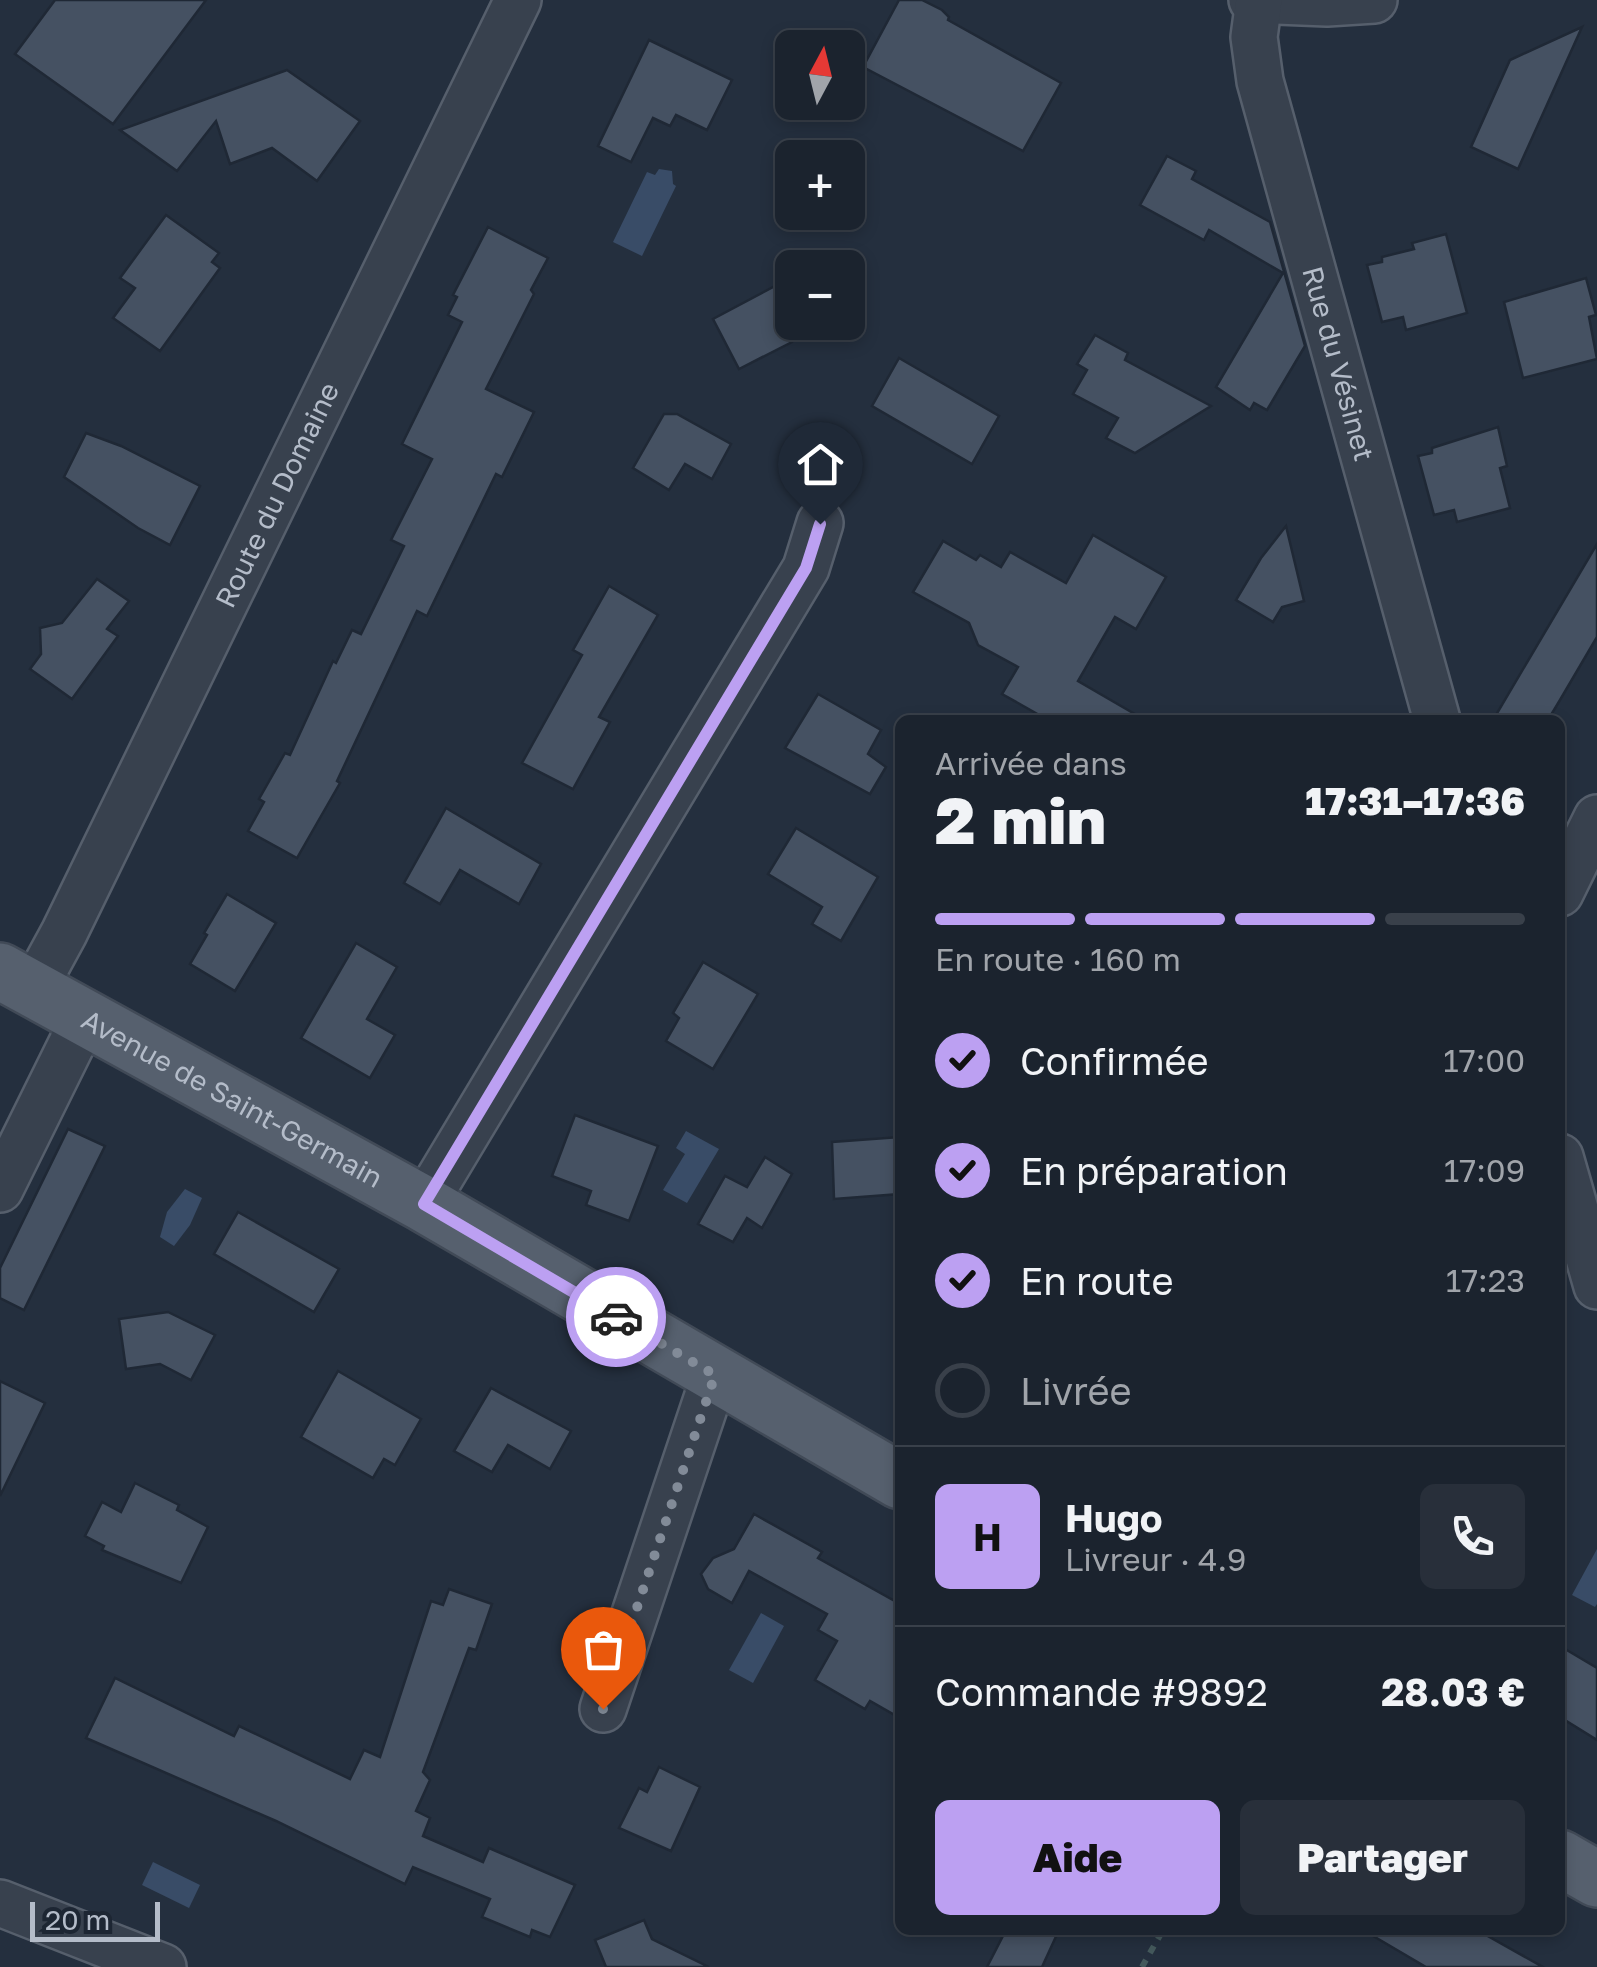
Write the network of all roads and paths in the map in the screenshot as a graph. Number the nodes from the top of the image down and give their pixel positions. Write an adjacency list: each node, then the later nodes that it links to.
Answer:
1 (518, 0): 8 (street, Route du Domaine)
2 (1374, 0): 3 (street)
3 (1256, 1): 5 (street, Rue du Vésinet)
4 (820, 524): 12 (street)
5 (1436, 715)
6 (1597, 818): 7 (street)
7 (1565, 883)
8 (16, 980): 9 (main road, Avenue de Saint-Germain)
9 (84, 1017): 11 (street); 12 (main road, Avenue de Saint-Germain)
10 (1565, 1174): 13 (street)
11 (0, 1189)
12 (424, 1204): 14 (main road, Avenue de Saint-Germain)
13 (1597, 1286)
14 (715, 1375): 15 (main road, Avenue de Saint-Germain); 16 (street)
15 (895, 1477)
16 (603, 1709)
17 (1565, 1861): 18 (main road)
18 (1597, 1879)
19 (0, 1903): 21 (street)
20 (1160, 1935): 22 (path)
21 (163, 1967)
22 (1142, 1967)

